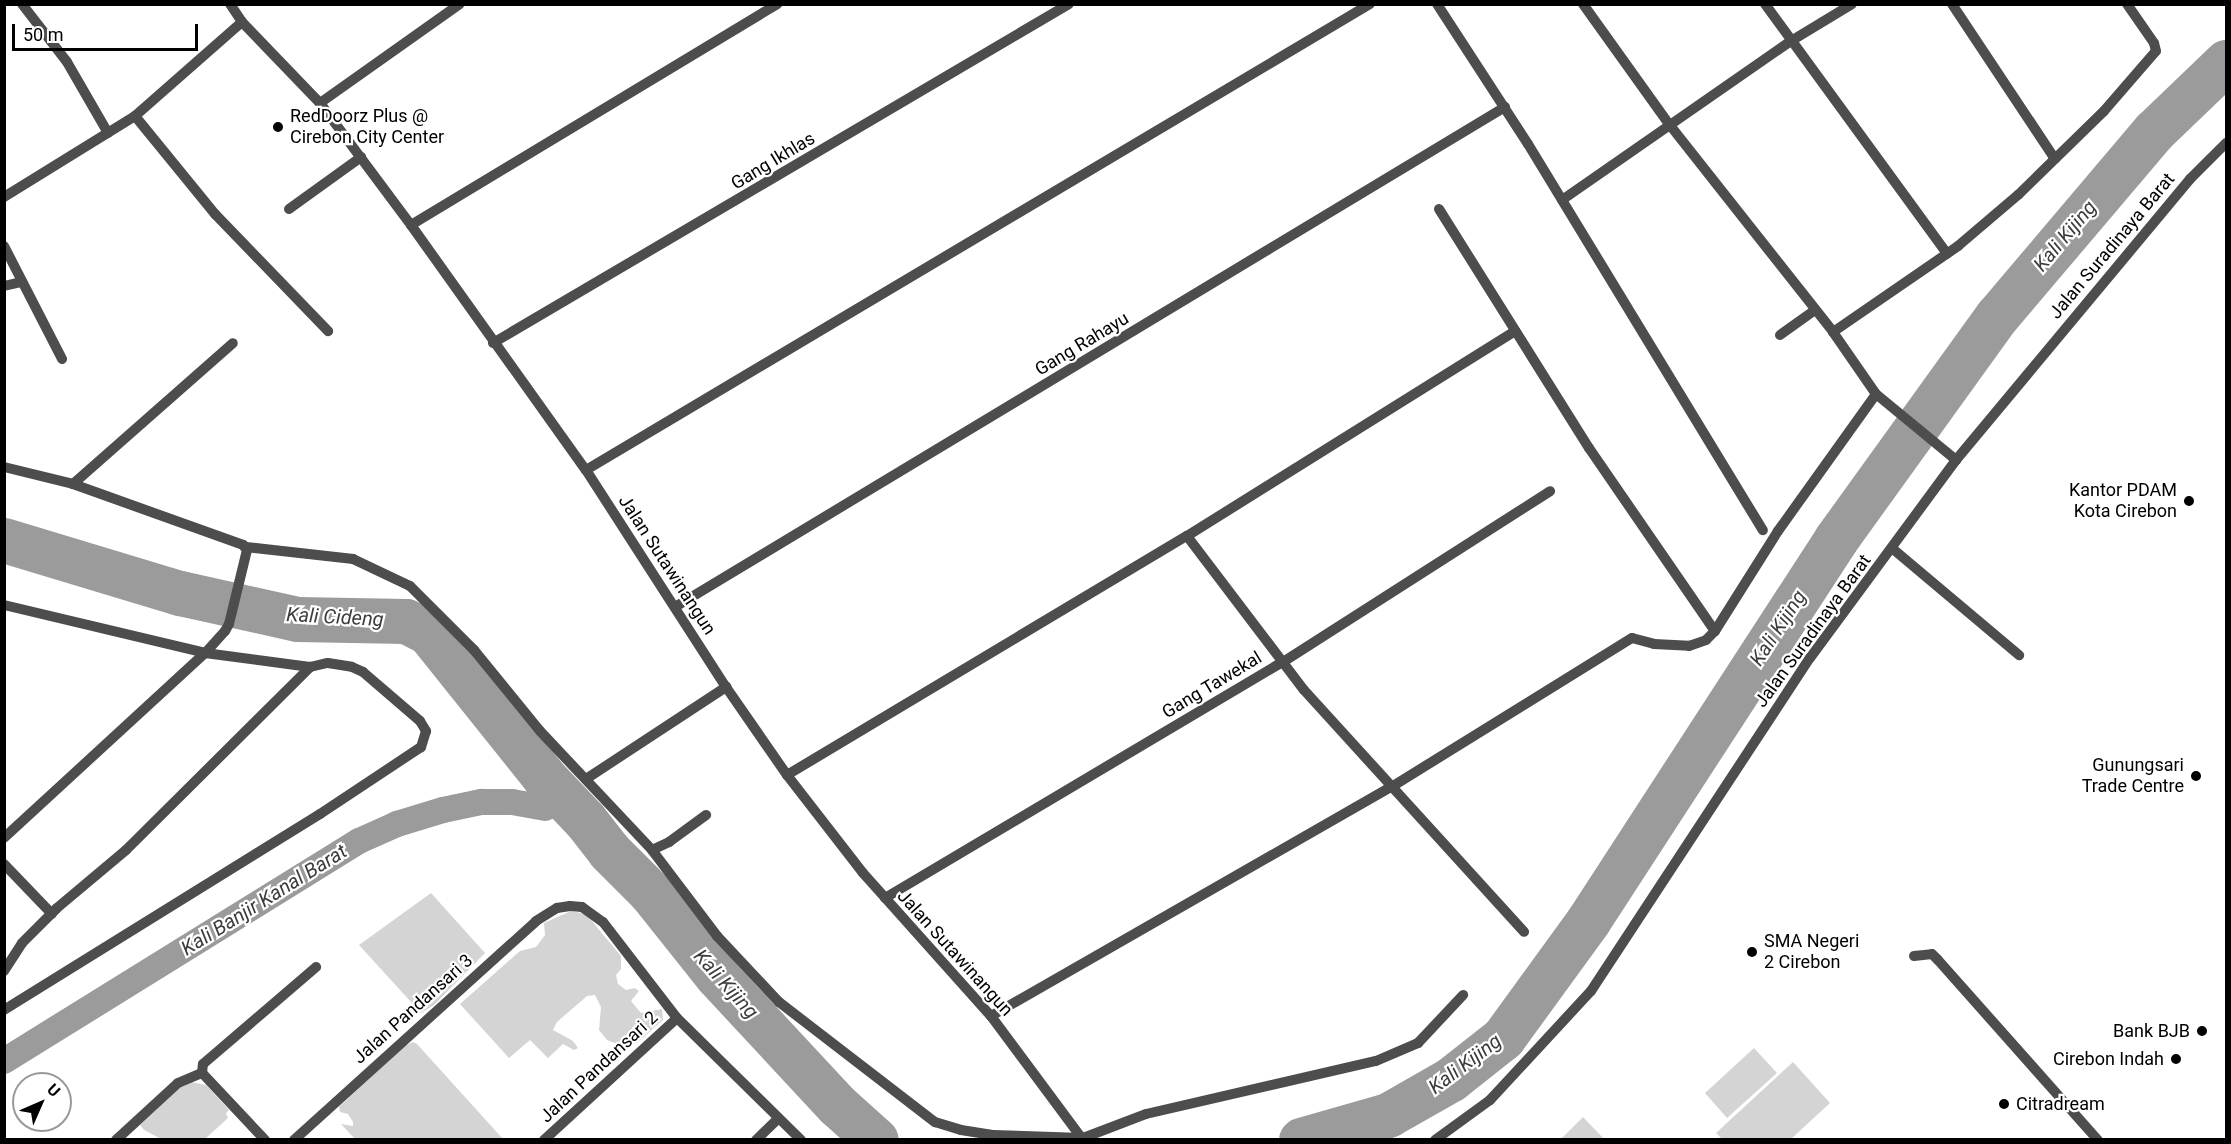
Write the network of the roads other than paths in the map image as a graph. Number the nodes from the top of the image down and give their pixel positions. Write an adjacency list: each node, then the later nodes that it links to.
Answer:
1 (22, 4): 19 (street)
2 (230, 4): 13 (street, Jalan Sutawinangun)
3 (460, 4): 15 (street)
4 (778, 4): 27 (street)
5 (1069, 4): 38 (street, Gang Ikhlas)
6 (1370, 4): 43 (street)
7 (1437, 4): 16 (street)
8 (1583, 4): 18 (street)
9 (1766, 4): 14 (street)
10 (1852, 4): 14 (street)
11 (1952, 4): 22 (street)
12 (2127, 4): 22 (street)
13 (242, 22): 15 (street, Jalan Sutawinangun); 17 (street)
14 (1791, 42): 18 (street); 29 (street)
15 (320, 103): 21 (street, Jalan Sutawinangun)
16 (1504, 107): 24 (street); 51 (street, Gang Rahayu)
17 (135, 116): 19 (street); 33 (street)
18 (1669, 124): 24 (street); 32 (street)
19 (108, 133): 23 (street)
20 (2226, 143): 41 (street, Jalan Suradinaya Barat)
21 (361, 157): 25 (street); 27 (street, Jalan Sutawinangun)
22 (2055, 159): 29 (street)
23 (4, 197)
24 (1562, 200): 46 (street)
25 (289, 209)
26 (1439, 209): 34 (street)
27 (411, 225): 38 (street, Jalan Sutawinangun)
28 (4, 246): 30 (street)
29 (1947, 255): 35 (street)
30 (21, 282): 31 (street); 39 (street)
31 (4, 286)
32 (1815, 310): 35 (street); 36 (street)
33 (328, 331)
34 (1515, 331): 47 (street); 52 (street)
35 (1833, 332): 40 (street)
36 (1780, 335)
37 (233, 343): 44 (street)
38 (494, 344): 43 (street, Jalan Sutawinangun)
39 (62, 359)
40 (1876, 394): 41 (street); 52 (street)
41 (1955, 459): 49 (street, Jalan Suradinaya Barat)
42 (4, 467): 44 (street)
43 (586, 470): 51 (street, Jalan Sutawinangun)
44 (73, 484): 48 (street)
45 (1550, 490): 55 (street, Gang Tawekal)
46 (1763, 530)
47 (1187, 536): 55 (street); 58 (street)
48 (246, 547): 53 (street); 59 (street)
49 (1893, 549): 54 (street); 84 (street, Jalan Suradinaya Barat)
50 (4, 605): 53 (street)
51 (675, 607): 57 (street, Jalan Sutawinangun)
52 (1715, 631): 60 (street)
53 (205, 653): 56 (street); 62 (street)
54 (2019, 655)
55 (1283, 662): 60 (street); 65 (street, Gang Tawekal)
56 (310, 667): 66 (street); 72 (street)
57 (726, 687): 58 (street, Jalan Sutawinangun); 59 (street)
58 (787, 775): 65 (street, Jalan Sutawinangun)
59 (586, 779): 63 (street)
60 (1393, 786): 67 (street); 73 (street)
61 (706, 815): 63 (street)
62 (4, 838)
63 (652, 850): 77 (street)
64 (4, 864): 66 (street)
65 (885, 898): 73 (street, Jalan Sutawinangun)
66 (52, 914): 70 (street)
67 (1524, 932)
68 (1914, 956): 85 (street)
69 (316, 968): 75 (street)
70 (4, 971)
71 (1463, 995): 77 (street)
72 (4, 1010)
73 (991, 1016): 77 (street, Jalan Sutawinangun)
74 (677, 1018): 76 (street); 80 (street, Jalan Pandansari 3); 81 (street, Jalan Pandansari 2)
75 (202, 1073): 78 (street); 79 (street)
76 (778, 1119): 82 (street); 83 (street)
77 (1083, 1139)
78 (116, 1140)
79 (265, 1140)
80 (294, 1140)
81 (544, 1140)
82 (756, 1140)
83 (801, 1140)
84 (1435, 1140)
85 (2098, 1140)

